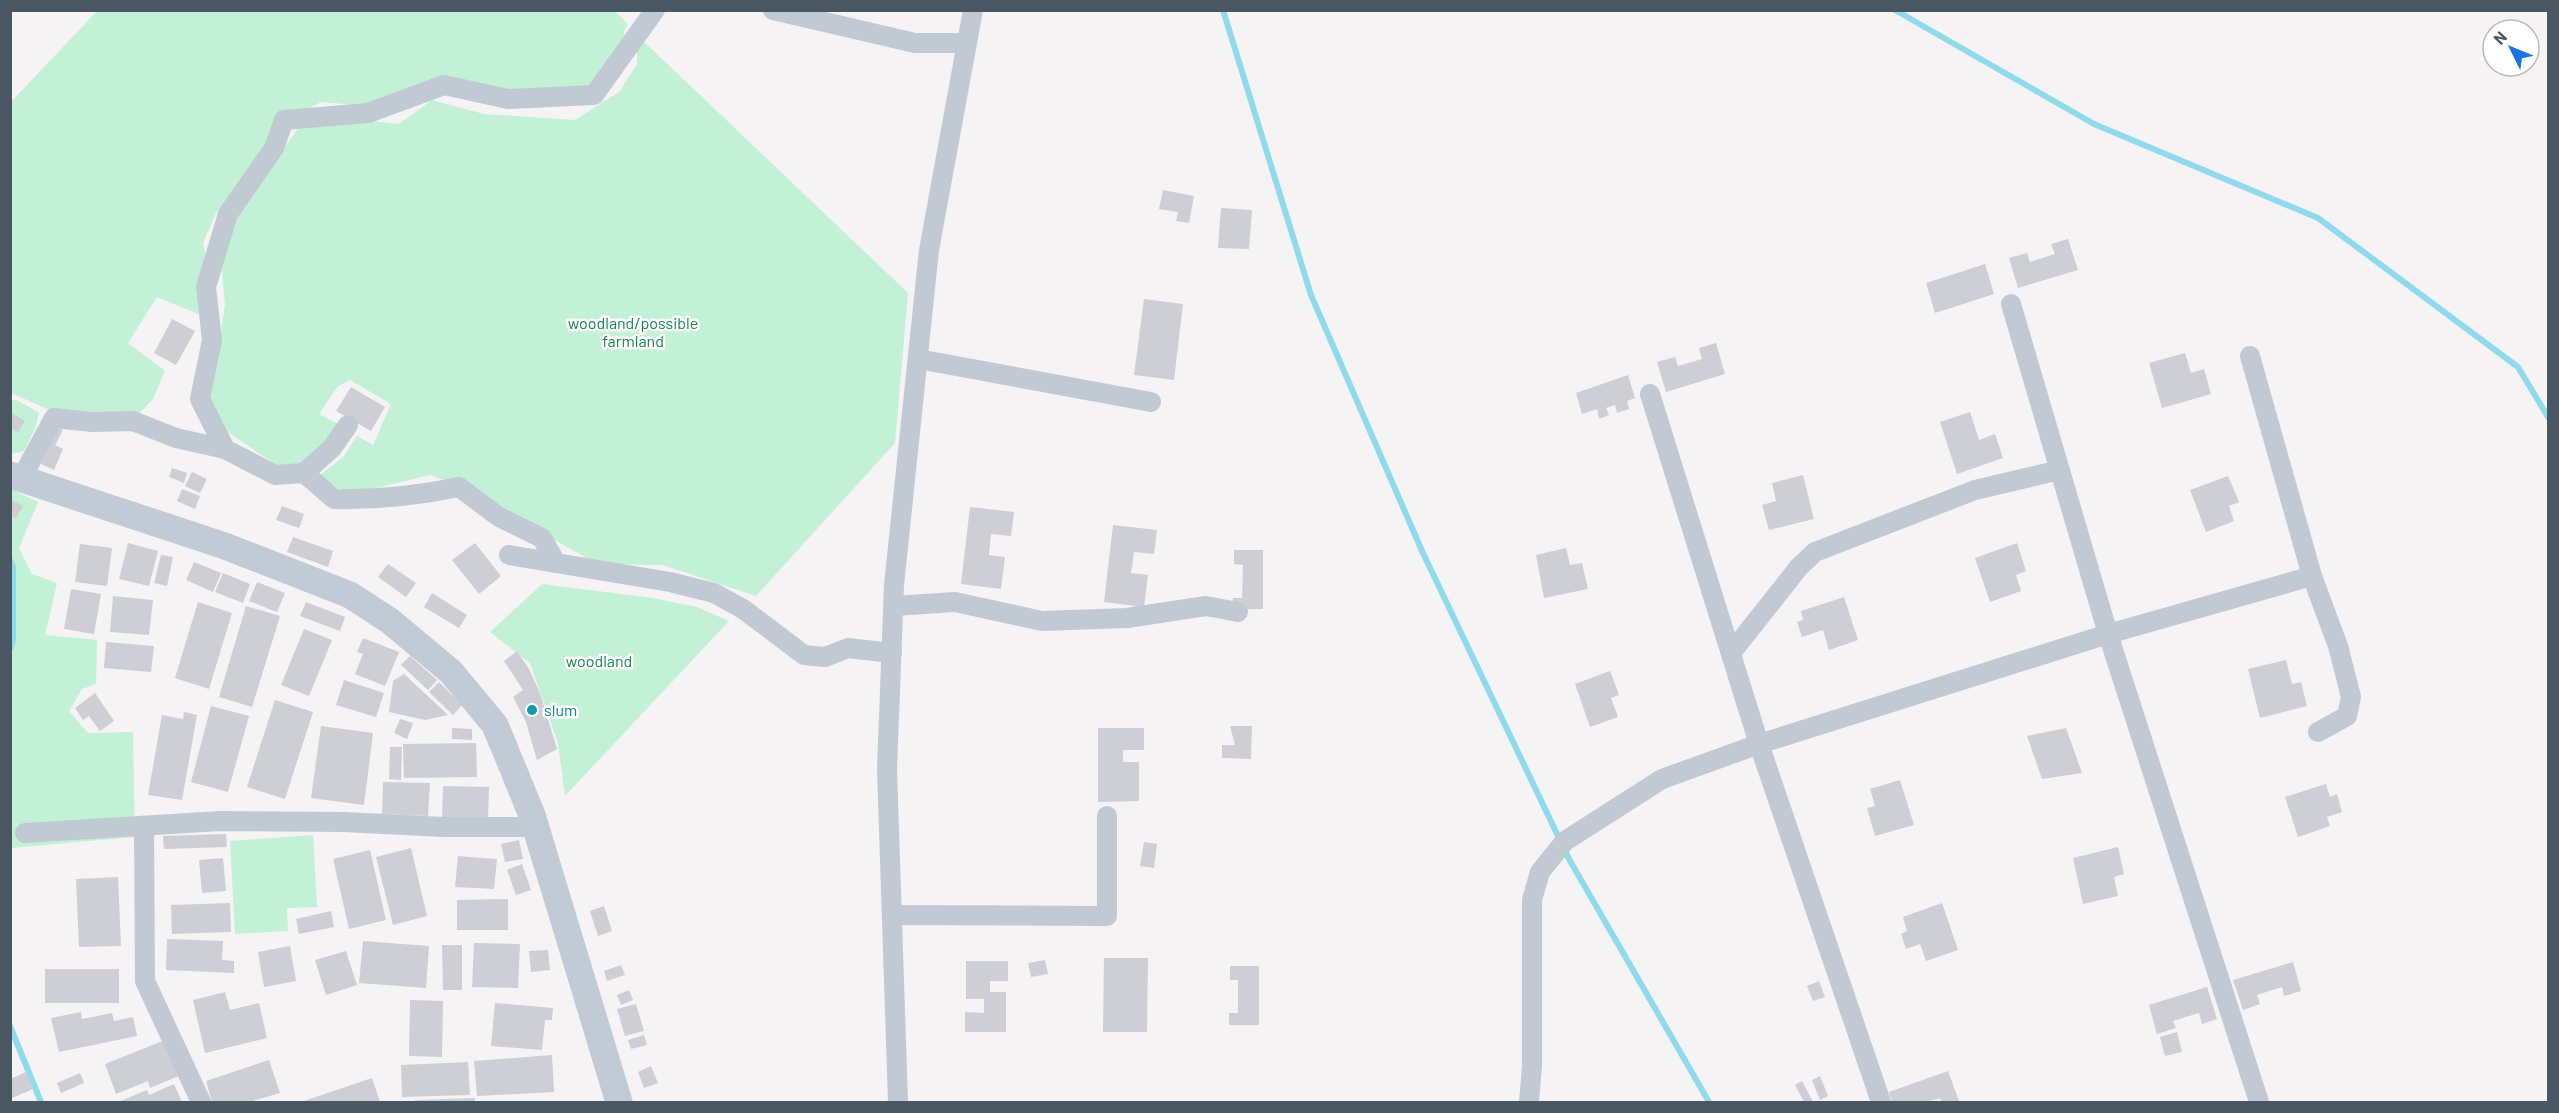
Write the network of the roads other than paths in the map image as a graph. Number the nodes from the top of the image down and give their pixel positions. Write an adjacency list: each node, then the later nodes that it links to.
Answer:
1 (656, 10): 11 (street)
2 (773, 10): 4 (street)
3 (973, 10): 4 (street)
4 (965, 43): 7 (street)
5 (2011, 304): 12 (street)
6 (2250, 356): 17 (street)
7 (918, 359): 9 (street); 18 (street)
8 (1650, 394): 22 (street)
9 (1151, 402)
10 (348, 425): 13 (street)
11 (225, 449): 13 (street); 14 (street)
12 (2060, 470): 20 (street); 22 (street)
13 (304, 474): 16 (street)
14 (16, 477): 27 (main road)
15 (509, 555): 16 (street)
16 (556, 563): 21 (street)
17 (2312, 576): 20 (street); 23 (street)
18 (894, 606): 19 (street); 21 (street)
19 (1238, 612)
20 (2108, 634): 24 (street); 35 (street)
21 (892, 653): 29 (street)
22 (1731, 653): 24 (street)
23 (2318, 732)
24 (1759, 744): 33 (street); 34 (street)
25 (1107, 816): 29 (street)
26 (144, 826): 27 (street); 28 (street); 30 (street)
27 (536, 826): 31 (main road)
28 (25, 833)
29 (892, 915): 32 (street)
30 (201, 1102)
31 (619, 1102)
32 (898, 1102)
33 (1529, 1102)
34 (1881, 1102)
35 (2259, 1102)

